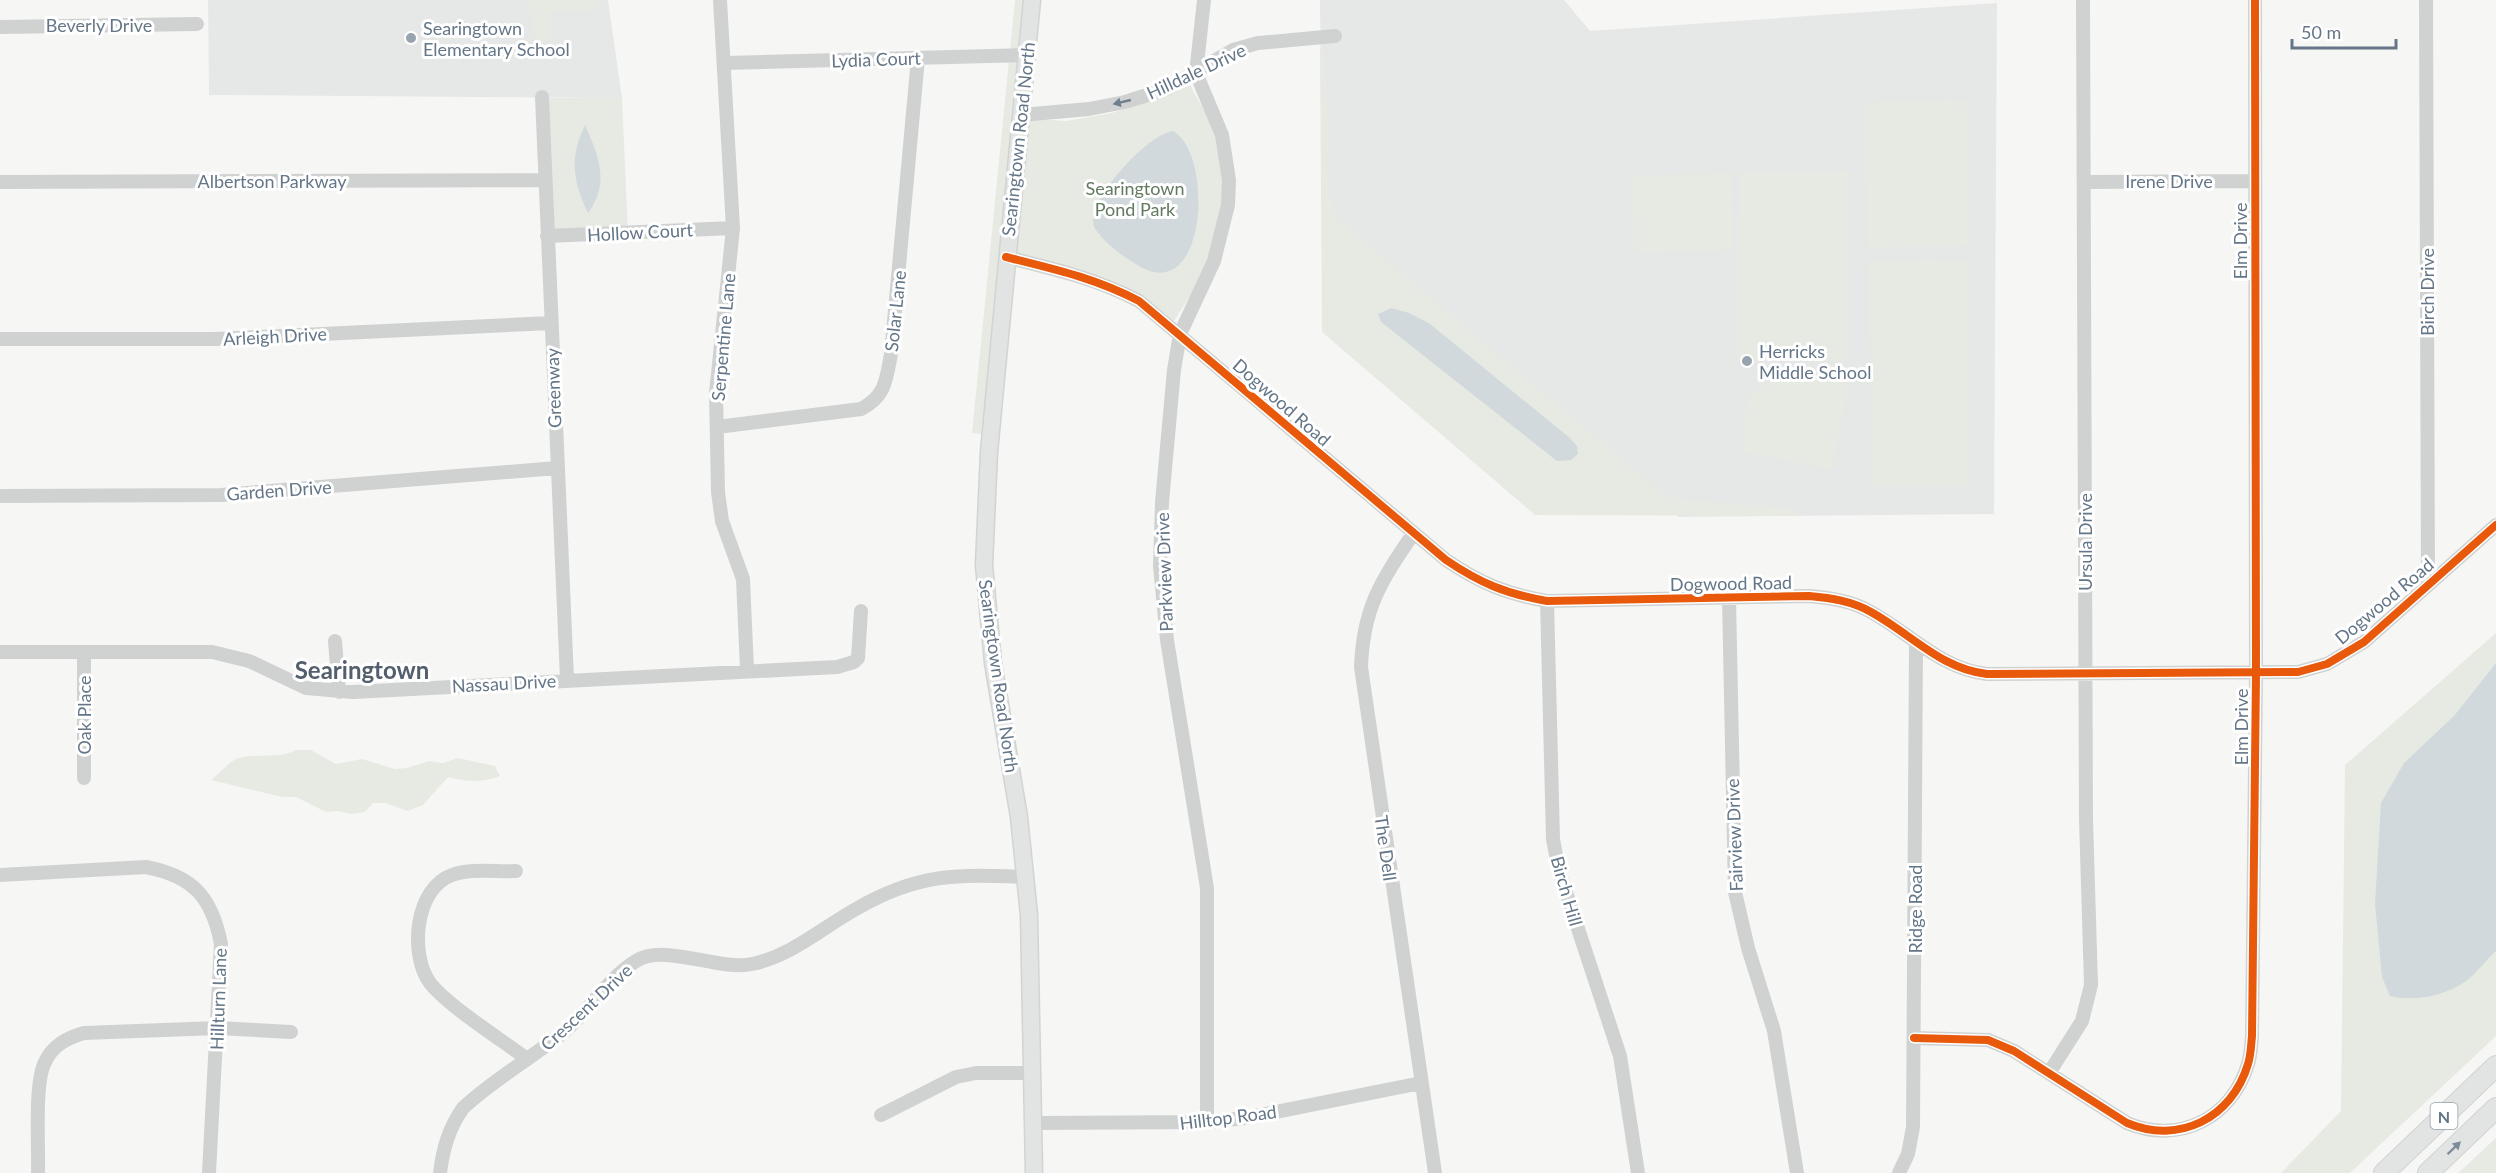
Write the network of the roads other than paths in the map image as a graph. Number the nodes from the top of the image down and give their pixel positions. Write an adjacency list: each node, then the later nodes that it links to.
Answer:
1 (720, 0): 12 (street, Serpentine Lane)
2 (1032, 0): 10 (main road, Searingtown Road North)
3 (1204, 0): 13 (street, Parkview Drive)
4 (2083, 0): 19 (street, Ursula Drive)
5 (2255, 0): 17 (street, Elm Drive)
6 (2426, 0): 31 (street, Birch Drive)
7 (197, 24): 8 (street, Beverly Drive)
8 (0, 27)
9 (1335, 36): 13 (street, Hilldale Drive)
10 (1027, 55): 11 (street, Lydia Court); 15 (main road, Searingtown Road North)
11 (918, 58): 12 (street, Lydia Court); 26 (street, Solar Lane)
12 (726, 63): 20 (street, Serpentine Lane)
13 (1196, 73): 15 (street, Hilldale Drive, one-way to 15); 24 (street, Parkview Drive)
14 (542, 98): 16 (street, Greenway)
15 (1021, 115): 22 (main road, Searingtown Road North)
16 (545, 180): 18 (street, Albertson Parkway); 21 (street, Greenway)
17 (2255, 181): 19 (street, Irene Drive); 40 (street, Elm Drive)
18 (0, 182)
19 (2084, 182): 41 (street, Ursula Drive)
20 (733, 228): 21 (street, Hollow Court); 26 (street, Serpentine Lane)
21 (547, 236): 23 (street, Greenway)
22 (1006, 257): 24 (street, Dogwood Road); 47 (main road, Searingtown Road North)
23 (550, 324): 25 (street, Arleigh Drive); 27 (street, Greenway)
24 (1180, 334): 30 (street, Dogwood Road); 59 (street, Parkview Drive)
25 (0, 339)
26 (717, 427): 39 (street, Serpentine Lane)
27 (557, 468): 28 (street, Garden Drive); 42 (street, Greenway)
28 (0, 496)
29 (2496, 525): 31 (street, Dogwood Road)
30 (1413, 534): 33 (street, Dogwood Road); 55 (street, The Dell)
31 (2428, 584): 40 (street, Dogwood Road)
32 (1729, 598): 33 (street, Dogwood Road); 36 (street, Dogwood Road); 67 (street, Fairview Drive)
33 (1547, 601): 66 (street, Birch Hill)
34 (861, 611): 39 (street, Nassau Drive)
35 (335, 641): 43 (street)
36 (1916, 643): 41 (street, Dogwood Road); 50 (street, Ridge Road)
37 (0, 652): 38 (street, Nassau Drive)
38 (84, 652): 43 (street, Nassau Drive); 44 (street, Oak Place)
39 (747, 670): 42 (street, Nassau Drive)
40 (2256, 674): 41 (street, Dogwood Road); 53 (street, Elm Drive)
41 (2085, 675): 53 (street, Ursula Drive)
42 (567, 679): 43 (street, Nassau Drive)
43 (339, 692)
44 (84, 778)
45 (516, 871): 51 (street)
46 (0, 875): 48 (street, Hillturn Lane)
47 (1026, 877): 51 (street, Crescent Drive); 54 (main road, Searingtown Road North)
48 (217, 1028): 49 (street); 61 (street); 62 (street, Hillturn Lane)
49 (291, 1032)
50 (1914, 1038): 53 (street, Elm Drive); 68 (street, Ridge Road)
51 (527, 1059): 63 (street, Crescent Drive)
52 (2496, 1066): 69 (highway, N)
53 (2049, 1073)
54 (1032, 1074): 57 (street); 60 (main road, Searingtown Road North)
55 (1421, 1083): 59 (street, Hilltop Road); 65 (street, The Dell)
56 (2496, 1108): 58 (highway, N)
57 (881, 1115)
58 (2488, 1118): 70 (highway, N, one-way to 58)
59 (1207, 1122): 60 (street, Hilltop Road)
60 (1032, 1123): 64 (main road, Searingtown Road North)
61 (38, 1173)
62 (209, 1173)
63 (440, 1173)
64 (1034, 1173)
65 (1435, 1173)
66 (1638, 1173)
67 (1797, 1173)
68 (1899, 1173)
69 (2384, 1173)
70 (2428, 1173)

